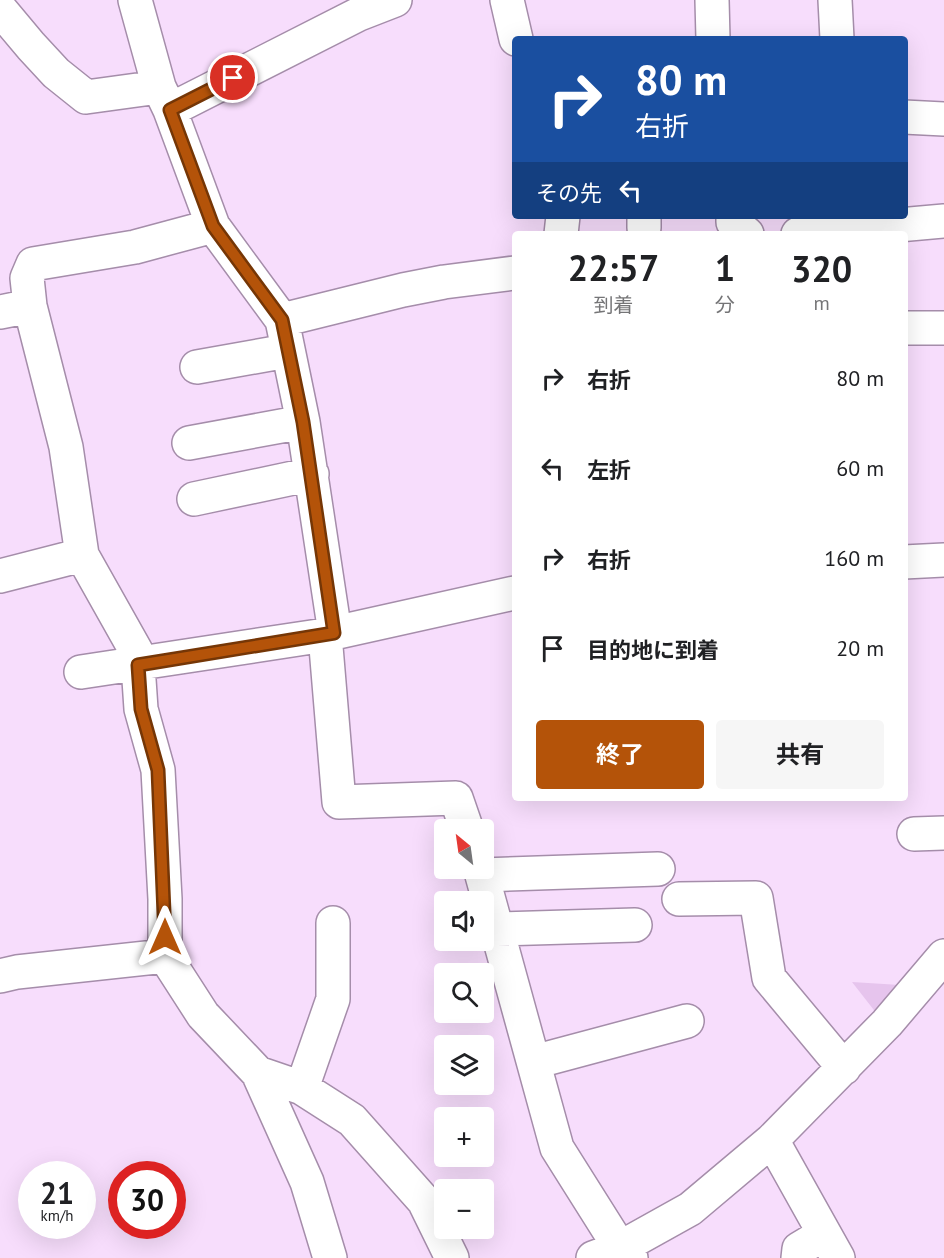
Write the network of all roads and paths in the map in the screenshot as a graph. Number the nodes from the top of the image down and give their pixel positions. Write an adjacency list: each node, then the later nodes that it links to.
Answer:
1 (135, 0): 10 (street)
2 (395, 0): 10 (street)
3 (507, 0): 7 (street)
4 (712, 0): 8 (street)
5 (835, 0): 9 (street)
6 (0, 9): 10 (street)
7 (515, 36)
8 (713, 36)
9 (837, 36)
10 (165, 98): 15 (street)
11 (908, 117): 12 (street)
12 (944, 119)
13 (733, 219): 16 (street)
14 (944, 221): 17 (street)
15 (213, 226): 19 (street); 22 (street)
16 (744, 231)
17 (832, 231)
18 (512, 273): 22 (street)
19 (15, 309): 28 (street)
20 (908, 328): 21 (street)
21 (944, 328)
22 (285, 336): 23 (street); 24 (street)
23 (197, 367)
24 (303, 422): 25 (street); 26 (street)
25 (189, 443)
26 (312, 474): 27 (street); 33 (street)
27 (194, 499)
28 (82, 555): 31 (street); 34 (street)
29 (944, 560): 30 (street)
30 (908, 562)
31 (0, 576)
32 (512, 592): 33 (street)
33 (330, 634): 34 (street); 36 (street)
34 (138, 665): 35 (street); 44 (street)
35 (81, 672)
36 (463, 819)
37 (658, 868): 38 (street)
38 (494, 872)
39 (483, 879): 43 (street)
40 (679, 899): 49 (street)
41 (333, 923): 51 (street)
42 (635, 925): 43 (street)
43 (497, 928): 48 (street)
44 (165, 956): 46 (street); 50 (street)
45 (944, 956): 49 (street)
46 (0, 976)
47 (687, 1021): 48 (street)
48 (534, 1062): 54 (street)
49 (844, 1068): 52 (street)
50 (258, 1073): 51 (street); 55 (street)
51 (302, 1088): 56 (street)
52 (772, 1140): 53 (street); 54 (street)
53 (831, 1246): 57 (street)
54 (615, 1255)
55 (330, 1258)
56 (452, 1258)
57 (798, 1258)

